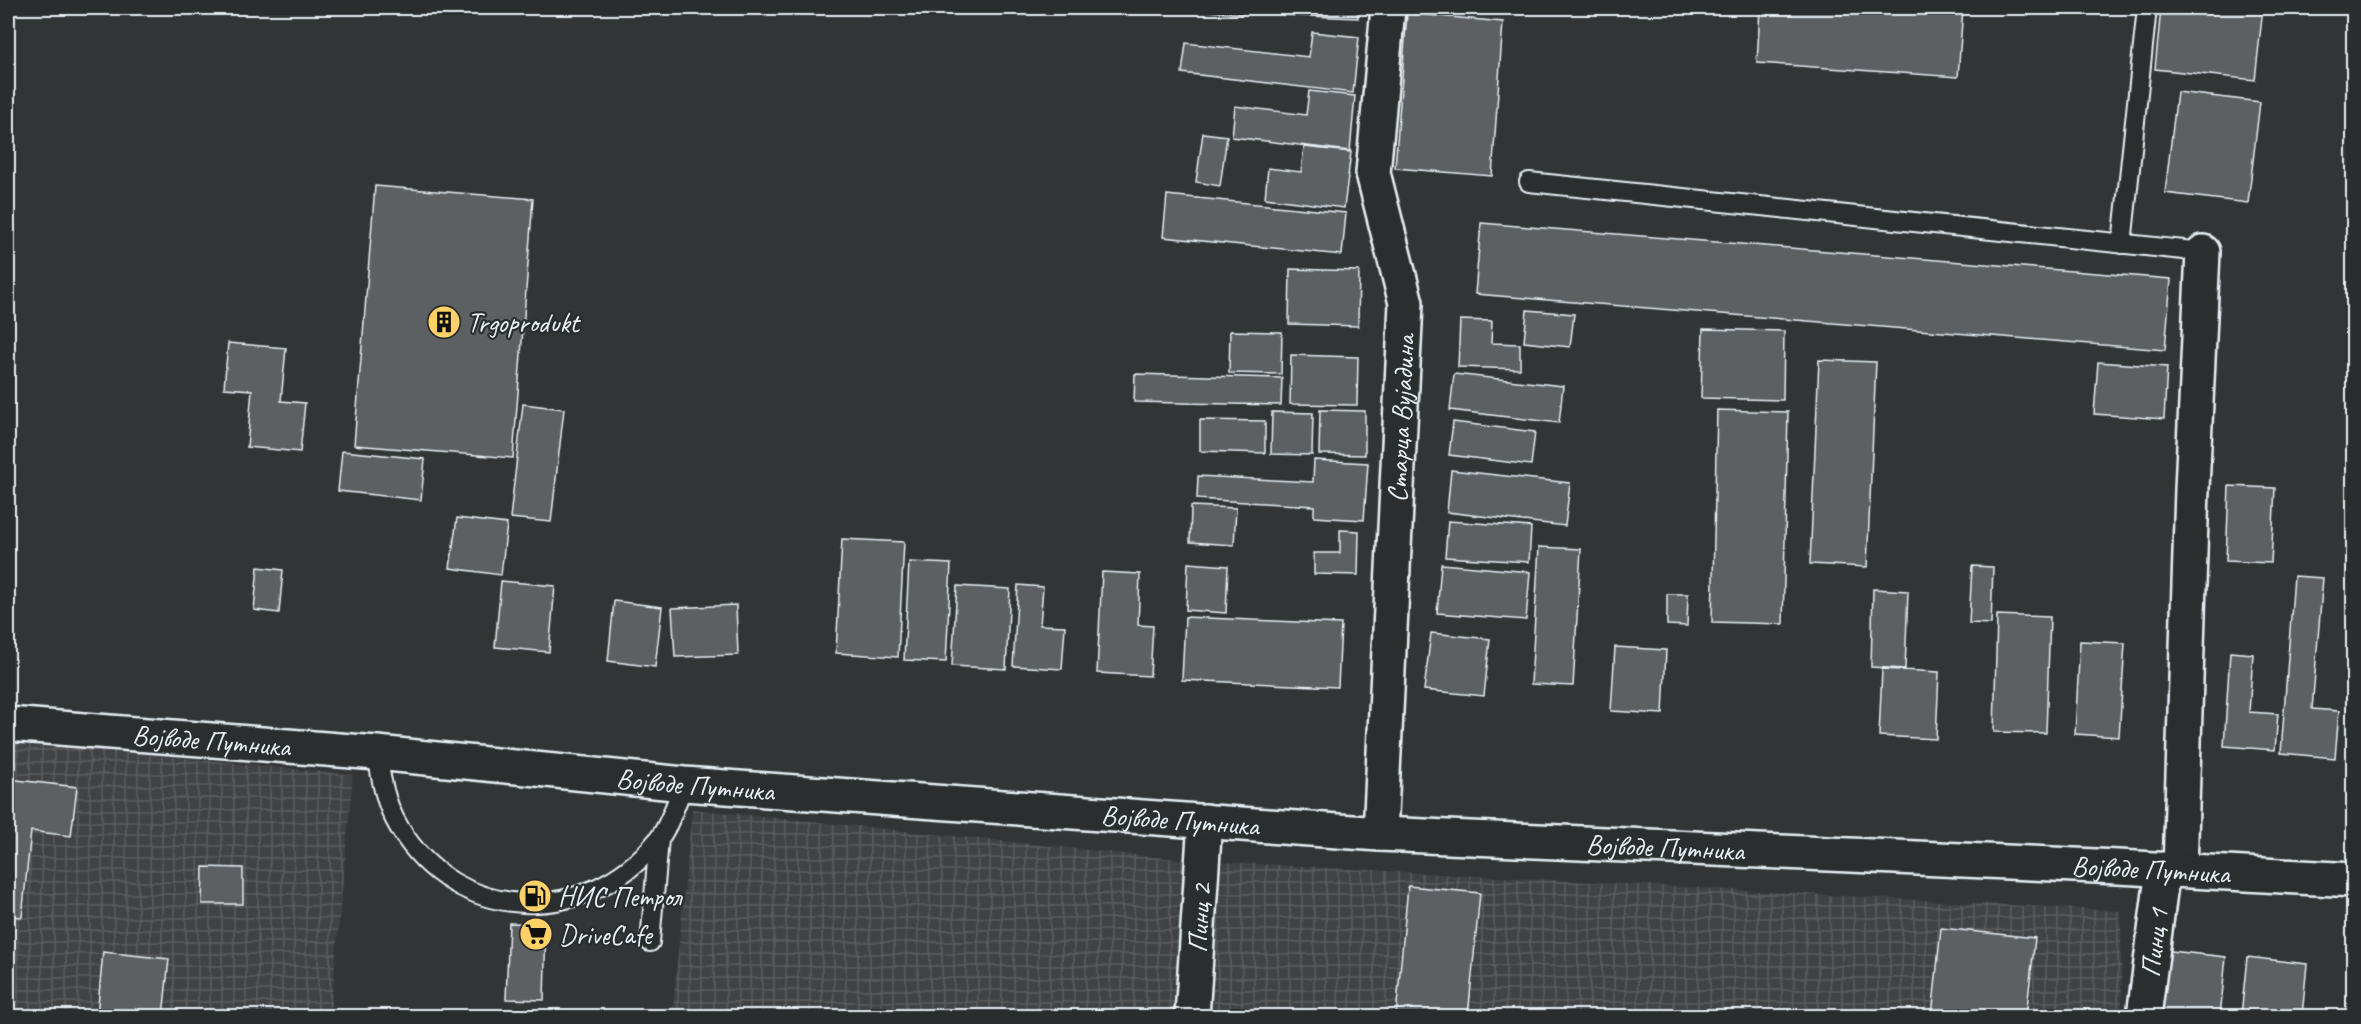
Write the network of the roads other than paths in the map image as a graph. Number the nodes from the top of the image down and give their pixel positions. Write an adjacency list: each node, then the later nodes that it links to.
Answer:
1 (1388, 8): 10 (main road, Старца Вујадина)
2 (2147, 8): 4 (lane)
3 (1529, 182): 4 (lane)
4 (2122, 243): 5 (lane)
5 (2203, 252): 12 (main road, Пинц 1)
6 (8, 724): 7 (main road, Војводе Путника)
7 (377, 753): 8 (main road, Војводе Путника); 11 (lane)
8 (684, 784): 9 (main road, Војводе Путника); 11 (lane)
9 (1205, 821): 10 (main road, Војводе Путника); 15 (main road, Пинц 2)
10 (1380, 834): 12 (main road, Војводе Путника)
11 (659, 839): 14 (lane)
12 (2172, 870): 13 (main road, Војводе Путника); 16 (main road, Пинц 1)
13 (2354, 880)
14 (650, 942)
15 (1191, 1017)
16 (2144, 1017)

